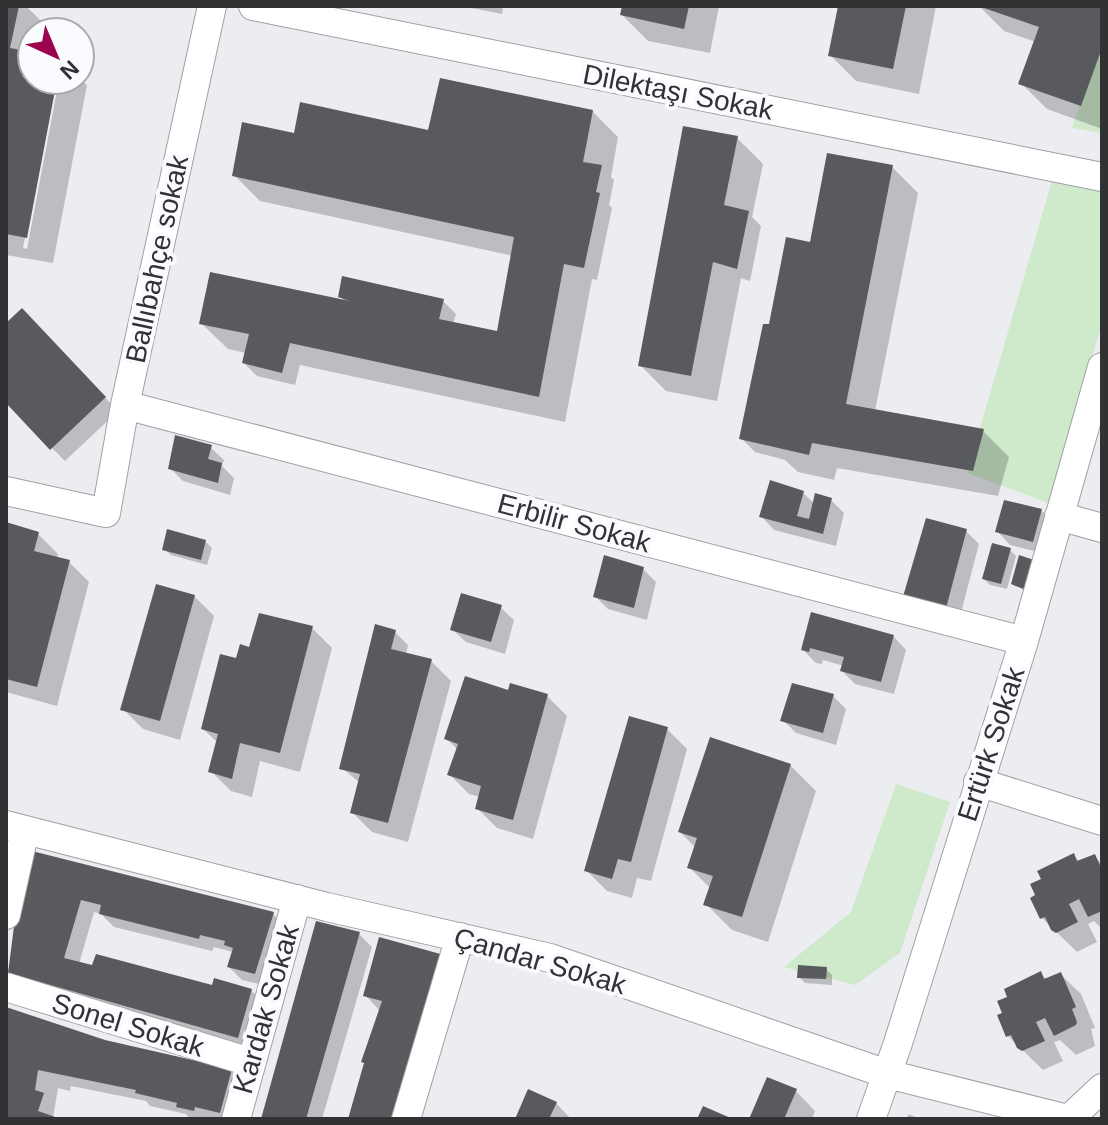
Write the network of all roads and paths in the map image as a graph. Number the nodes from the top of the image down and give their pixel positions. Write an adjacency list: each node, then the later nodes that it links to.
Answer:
1 (212, 6): 5 (street, Ballıbahçe sokak)
2 (253, 6): 3 (street, Dilektaşı Sokak)
3 (1102, 177)
4 (1102, 367): 7 (street, Ertürk Sokak)
5 (125, 405): 6 (street, Ballıbahçe sokak); 9 (street, Erbilir Sokak)
6 (6, 491)
7 (1059, 516): 8 (street); 9 (street, Ertürk Sokak)
8 (1102, 528)
9 (1024, 641): 10 (street, Ertürk Sokak)
10 (978, 782): 11 (street); 18 (street, Ertürk Sokak)
11 (1102, 821)
12 (16, 828): 13 (street, Çandar Sokak); 14 (street)
13 (297, 899): 15 (street, Çandar Sokak); 17 (street, Kardak Sokak)
14 (6, 915)
15 (460, 937): 18 (street, Çandar Sokak); 21 (street)
16 (6, 987): 17 (street, Sonel Sokak)
17 (250, 1062): 20 (street, Kardak Sokak)
18 (887, 1074): 22 (street, Ertürk Sokak); 23 (street, Çandar Sokak)
19 (1102, 1088): 23 (street)
20 (236, 1119)
21 (406, 1119)
22 (871, 1119)
23 (1068, 1119)

